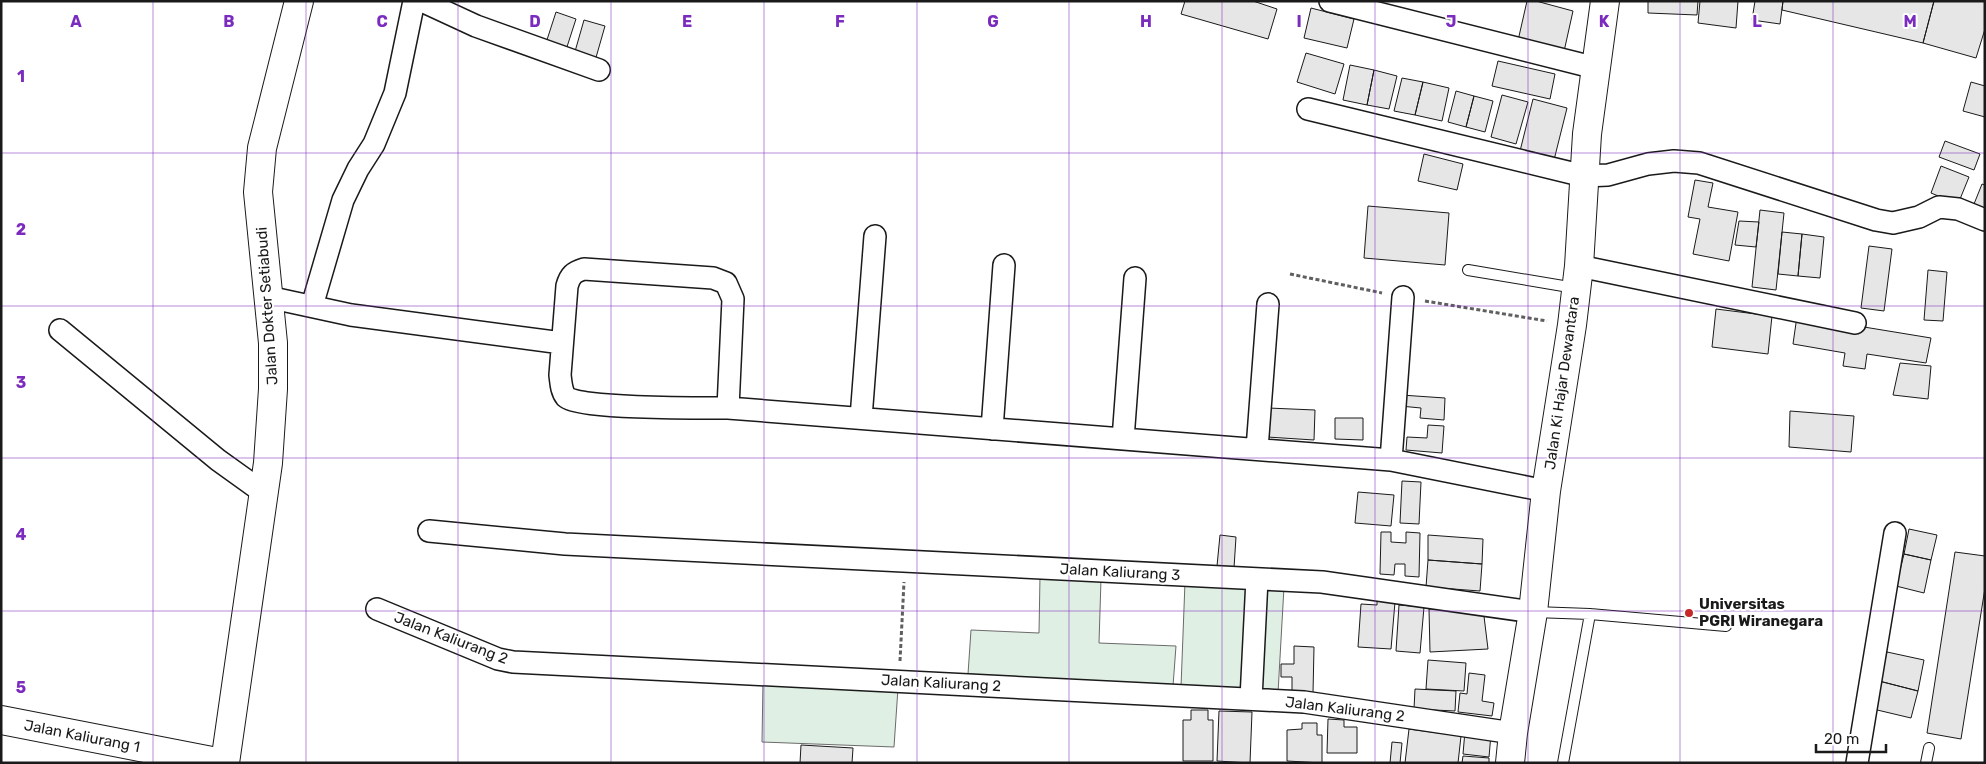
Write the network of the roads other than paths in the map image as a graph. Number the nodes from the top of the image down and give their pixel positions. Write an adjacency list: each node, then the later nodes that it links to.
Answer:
1 (299, 1): 16 (main road, Jalan Dokter Setiabudi)
2 (414, 1): 19 (street)
3 (422, 1): 7 (street)
4 (1330, 1): 6 (street)
5 (1605, 1): 6 (main road, Jalan Ki Hajar Dewantara)
6 (1596, 68): 9 (main road, Jalan Ki Hajar Dewantara)
7 (598, 70)
8 (1308, 109): 9 (street)
9 (1584, 183): 10 (street); 14 (main road, Jalan Ki Hajar Dewantara)
10 (1985, 220)
11 (875, 236): 24 (street)
12 (1004, 265): 25 (street)
13 (1468, 270): 14 (lane)
14 (1578, 277): 20 (street); 29 (main road, Jalan Ki Hajar Dewantara)
15 (1135, 278): 26 (street)
16 (268, 297): 19 (street); 30 (main road, Jalan Dokter Setiabudi)
17 (1403, 297): 28 (street)
18 (1268, 304): 27 (street)
19 (312, 306): 22 (street)
20 (1855, 323)
21 (60, 330): 30 (street)
22 (562, 343): 23 (street); 23 (street)
23 (728, 408): 24 (street)
24 (861, 418): 25 (street)
25 (992, 429): 26 (street)
26 (1123, 439): 27 (street)
27 (1257, 449): 28 (street)
28 (1391, 460): 29 (street)
29 (1546, 491): 35 (main road, Jalan Ki Hajar Dewantara)
30 (264, 493): 42 (main road, Jalan Dokter Setiabudi)
31 (429, 531): 33 (street, Jalan Kaliurang 3)
32 (1895, 532): 45 (street)
33 (1257, 579): 35 (street, Jalan Kaliurang 3); 38 (street)
34 (377, 609): 38 (street, Jalan Kaliurang 2)
35 (1533, 612): 36 (lane); 40 (main road, Jalan Ki Hajar Dewantara)
36 (1590, 614): 37 (lane); 44 (lane)
37 (1726, 626)
38 (1251, 699): 40 (street, Jalan Kaliurang 2)
39 (1, 720): 42 (main road, Jalan Kaliurang 1)
40 (1513, 733): 43 (main road, Jalan Ki Hajar Dewantara)
41 (1929, 748): 46 (lane)
42 (223, 763)
43 (1510, 763)
44 (1562, 763)
45 (1857, 763)
46 (1926, 763)

